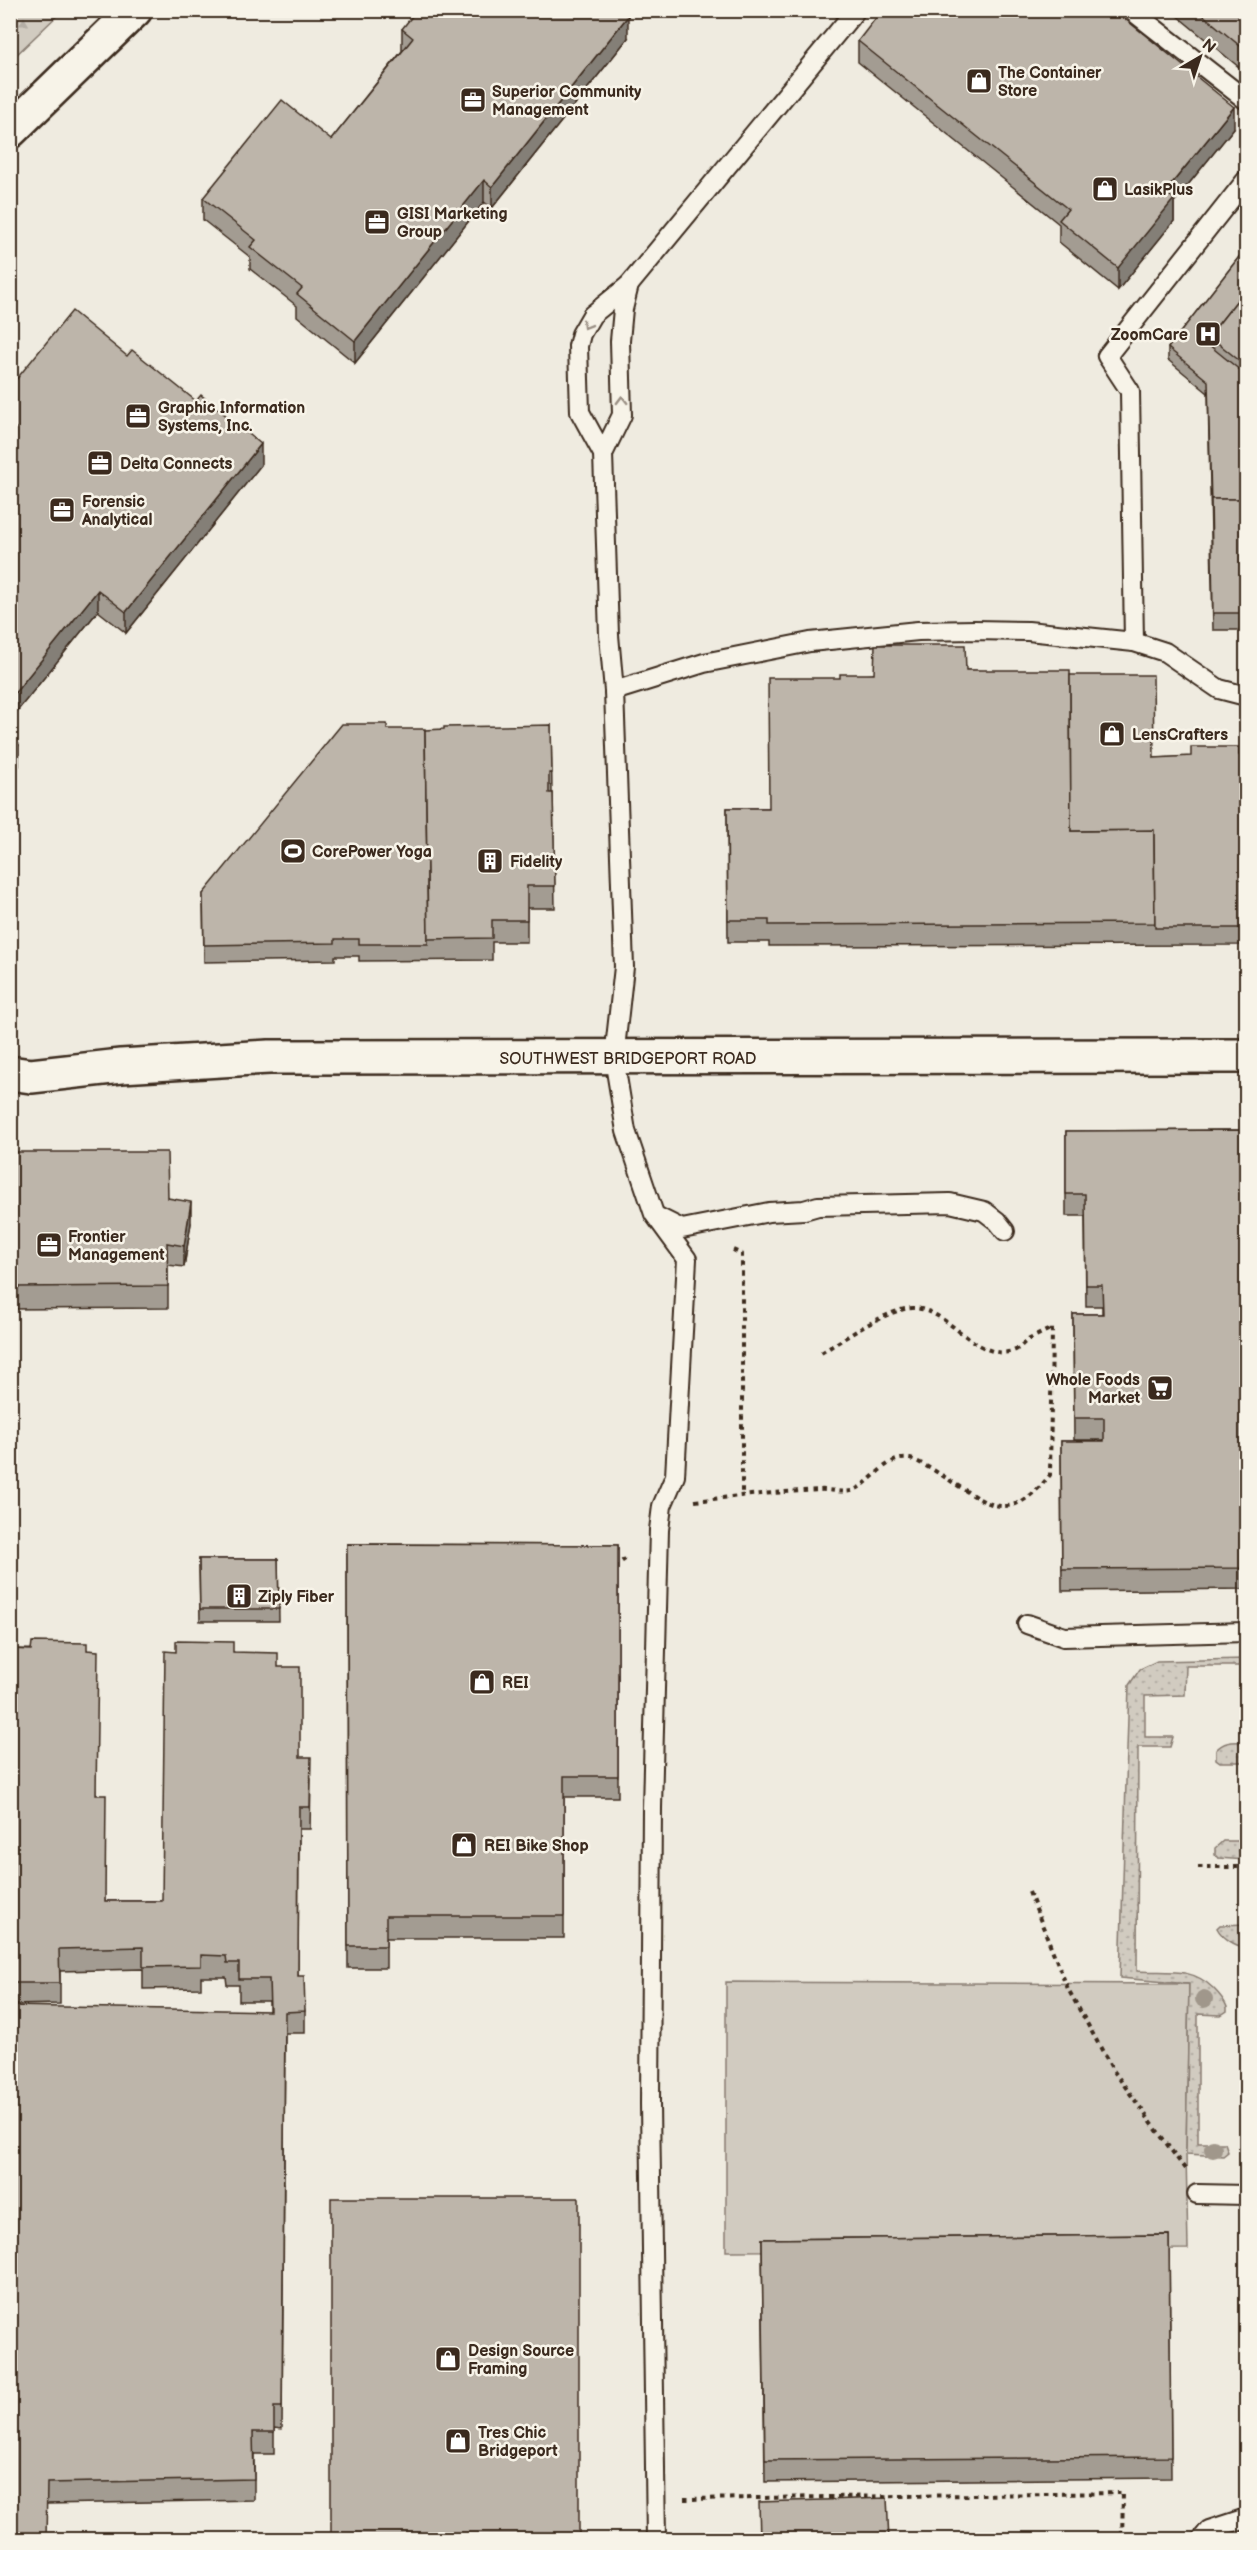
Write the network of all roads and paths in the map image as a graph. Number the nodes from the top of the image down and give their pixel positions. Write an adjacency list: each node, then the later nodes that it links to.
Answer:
1 (135, 10): 5 (street)
2 (856, 10): 7 (lane)
3 (1131, 10): 4 (lane)
4 (1246, 100)
5 (10, 131)
6 (1246, 180): 9 (lane)
7 (629, 285): 8 (lane, one-way to 7); 8 (lane, one-way to 8)
8 (603, 454): 10 (lane)
9 (1134, 642): 10 (lane); 11 (lane)
10 (614, 691): 13 (lane)
11 (1246, 696)
12 (1246, 1056): 13 (street, SOUTHWEST BRIDGEPORT ROAD)
13 (615, 1058): 14 (street, SOUTHWEST BRIDGEPORT ROAD); 15 (lane)
14 (10, 1073)
15 (654, 1214): 16 (lane); 20 (lane)
16 (710, 1225): 17 (lane); 19 (path)
17 (1005, 1232)
18 (818, 1355): 19 (path)
19 (742, 1496): 20 (path)
20 (659, 1530): 21 (path); 29 (lane)
21 (610, 1562)
22 (1027, 1624): 23 (lane)
23 (1246, 1632)
24 (1198, 1867): 25 (path)
25 (1246, 1867)
26 (1029, 1892): 27 (path)
27 (1197, 2194): 28 (lane)
28 (1246, 2195)
29 (655, 2500): 31 (lane); 32 (path)
30 (1246, 2520): 33 (lane)
31 (656, 2540)
32 (1122, 2540)
33 (1201, 2540)

